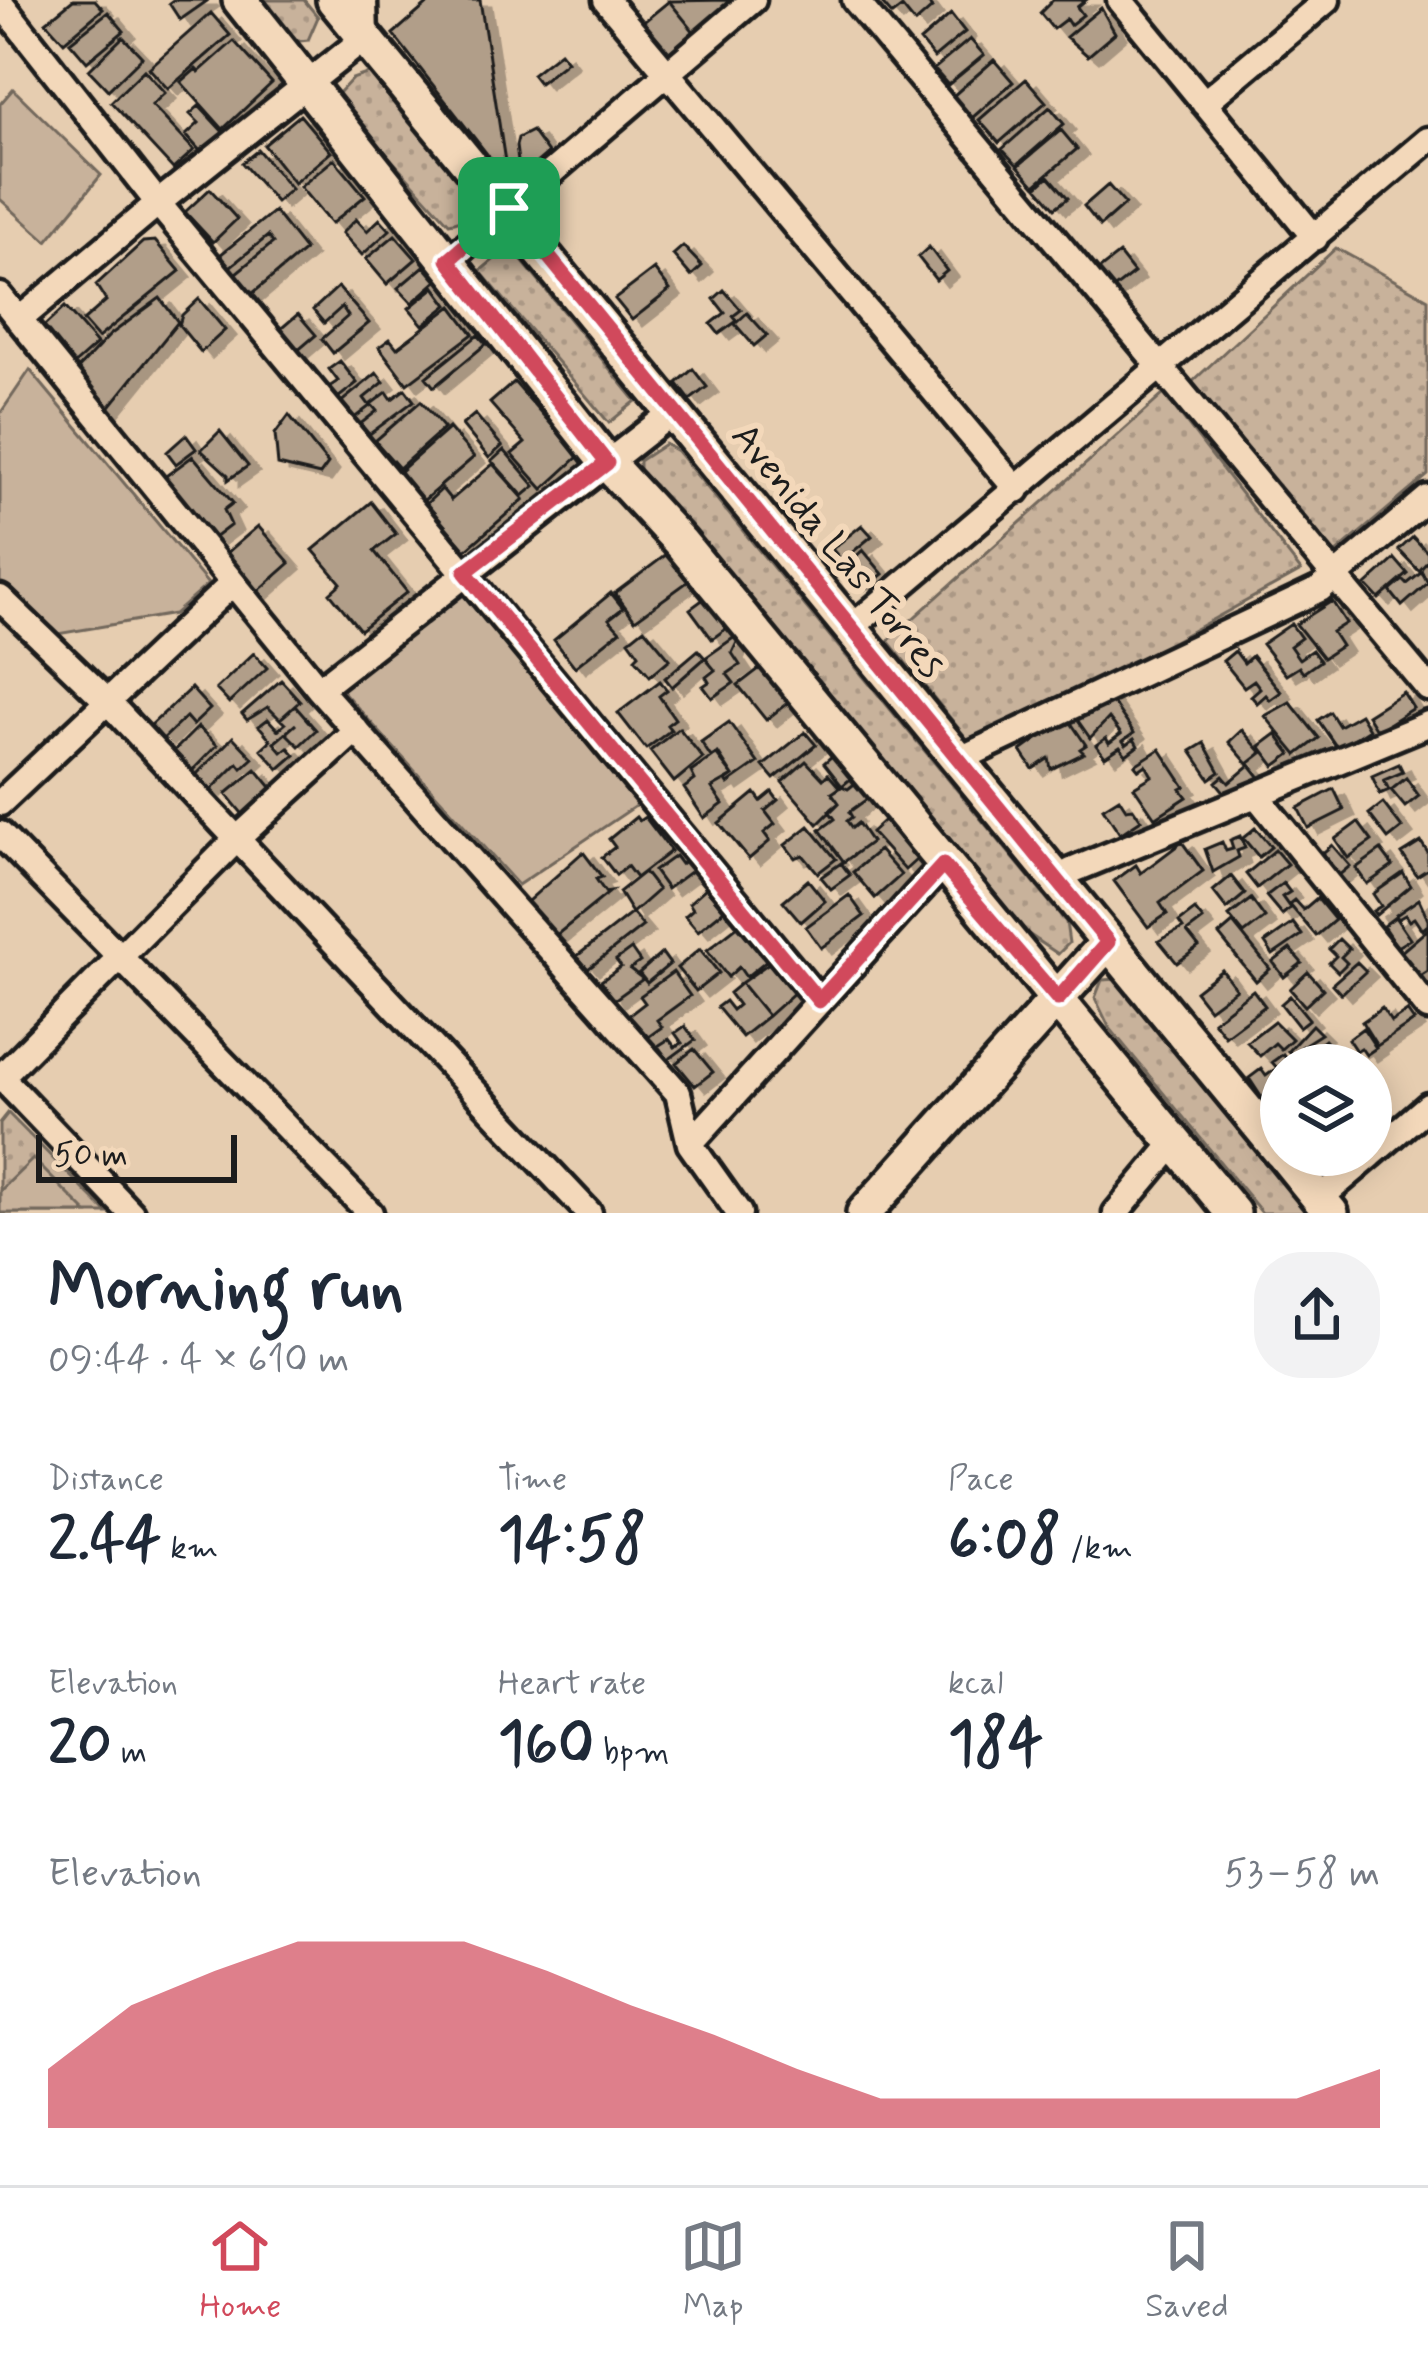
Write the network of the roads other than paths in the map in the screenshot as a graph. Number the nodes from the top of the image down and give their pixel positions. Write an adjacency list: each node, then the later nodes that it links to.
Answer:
1 (240, 0): 12 (street)
2 (334, 0): 10 (street, Avenida Las Torres)
3 (364, 0): 10 (street)
4 (606, 0): 11 (street)
5 (753, 0): 11 (street)
6 (854, 0): 21 (street)
7 (1120, 0): 13 (street)
8 (1327, 0): 13 (street)
9 (0, 2): 15 (street)
10 (365, 38): 12 (street); 16 (street, Avenida Las Torres)
11 (668, 74): 16 (street); 24 (street)
12 (310, 84): 15 (street); 18 (street)
13 (1204, 103): 17 (street)
14 (1428, 140): 17 (street)
15 (158, 203): 20 (street); 26 (street)
16 (509, 208): 18 (street); 22 (street, Avenida Las Torres)
17 (1315, 238): 21 (street)
18 (448, 260): 23 (street)
19 (0, 296): 20 (street)
20 (20, 320): 28 (street)
21 (1161, 368): 24 (street); 27 (street)
22 (674, 411): 23 (street); 30 (street, Avenida Las Torres)
23 (607, 463): 26 (street); 41 (street)
24 (1017, 490): 30 (street)
25 (1428, 498): 27 (street)
26 (465, 572): 31 (street); 46 (street)
27 (1336, 577): 32 (street); 36 (street)
28 (233, 583): 31 (street); 33 (street)
29 (0, 598): 33 (street)
30 (850, 629): 36 (street, Avenida Las Torres)
31 (319, 688): 35 (street)
32 (1428, 688)
33 (107, 701): 38 (street); 40 (street)
34 (1428, 724): 37 (street)
35 (356, 730): 40 (street); 53 (street)
36 (958, 760): 42 (street, Avenida Las Torres)
37 (1256, 795): 42 (street); 47 (street)
38 (0, 803)
39 (0, 834): 44 (street)
40 (237, 839): 44 (street); 59 (street)
41 (943, 865): 45 (street); 46 (street)
42 (1059, 882): 43 (street, Avenida Las Torres)
43 (1108, 942): 45 (street); 50 (street, Avenida Las Torres)
44 (121, 954): 48 (street); 58 (street)
45 (1058, 999): 52 (street); 61 (street)
46 (819, 1001): 53 (street)
47 (1428, 1008)
48 (0, 1077): 57 (street)
49 (1428, 1106): 51 (street)
50 (1260, 1126)
51 (1392, 1137)
52 (1175, 1142): 62 (street); 63 (street)
53 (690, 1144): 60 (street)
54 (1301, 1176): 56 (street, Avenida Las Torres)
55 (1352, 1176): 56 (street)
56 (1325, 1206)
57 (131, 1213)
58 (370, 1213)
59 (589, 1213)
60 (739, 1213)
61 (864, 1213)
62 (1116, 1213)
63 (1234, 1213)

